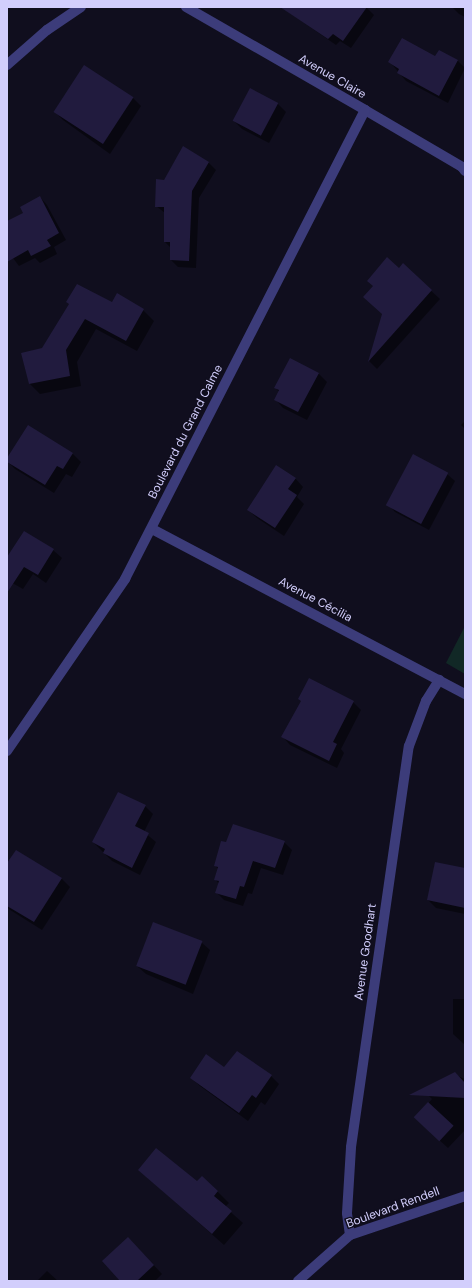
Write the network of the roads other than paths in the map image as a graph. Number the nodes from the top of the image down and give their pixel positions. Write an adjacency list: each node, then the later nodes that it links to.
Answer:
1 (81, 7): 3 (street)
2 (186, 7): 4 (street, Avenue Claire)
3 (7, 65)
4 (365, 110): 5 (street, Avenue Claire); 6 (street, Boulevard du Grand Calme)
5 (465, 171)
6 (152, 529): 7 (street, Avenue Cécilia); 9 (street, Boulevard du Grand Calme)
7 (439, 680): 8 (street, Avenue Cécilia); 11 (street, Avenue Goodhart)
8 (465, 694)
9 (7, 751)
10 (465, 1196): 11 (street, Boulevard Rendell)
11 (350, 1235): 12 (street, Boulevard Rendell)
12 (298, 1281)

